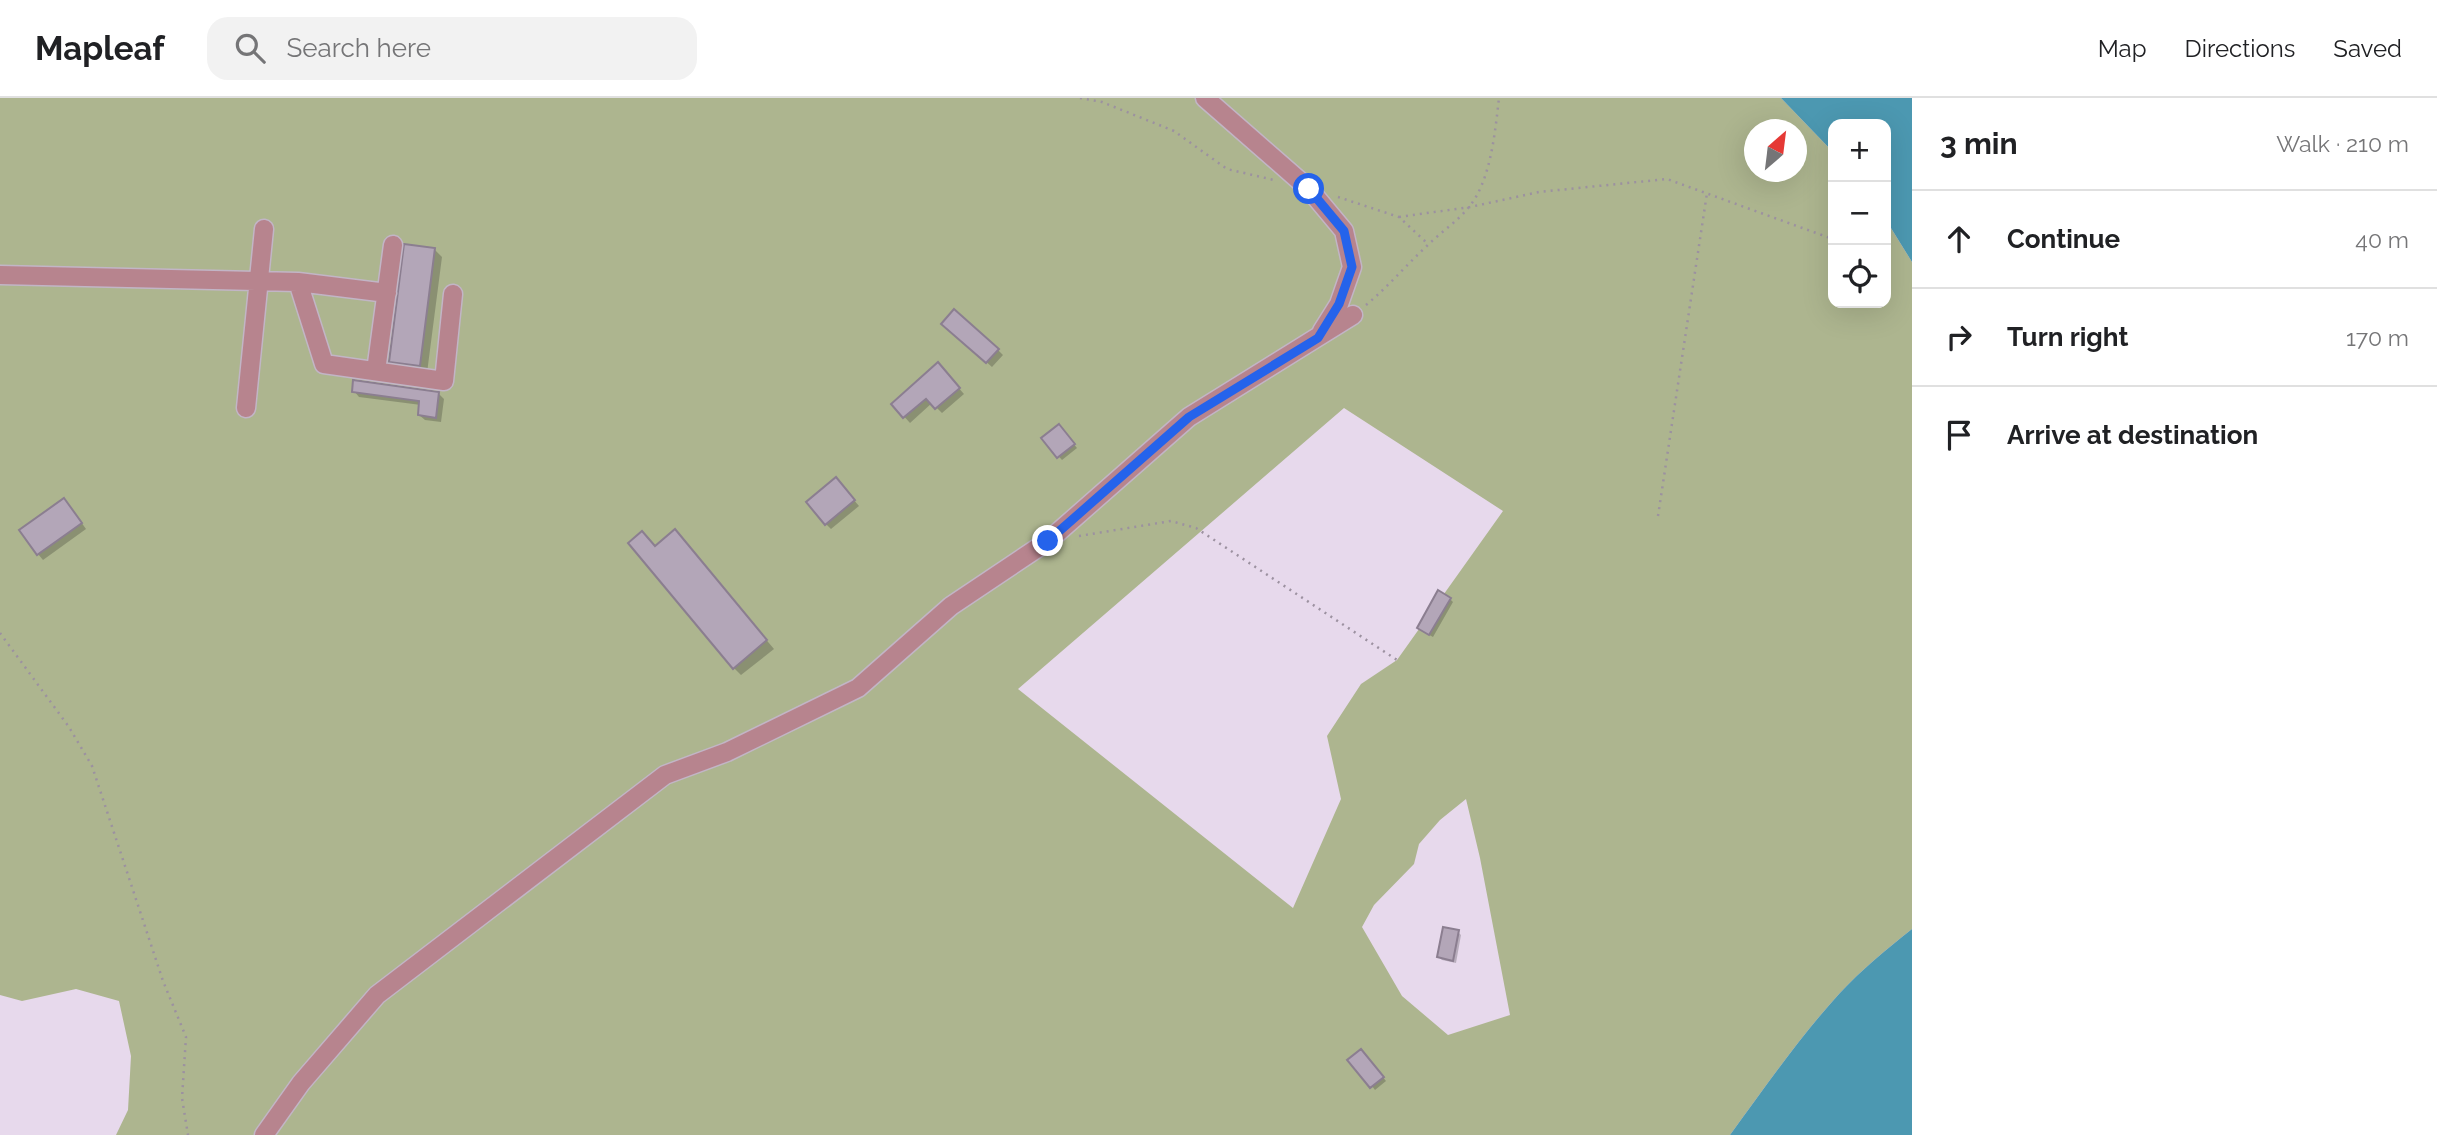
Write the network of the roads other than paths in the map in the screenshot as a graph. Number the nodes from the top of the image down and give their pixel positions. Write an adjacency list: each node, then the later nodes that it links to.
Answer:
1 (1205, 98): 10 (street)
2 (264, 229): 5 (street)
3 (393, 245): 7 (street)
4 (0, 275): 5 (street)
5 (258, 282): 6 (street); 12 (street)
6 (298, 282): 7 (street); 11 (street)
7 (387, 293): 11 (street)
8 (453, 294): 11 (street)
9 (1353, 315): 10 (street)
10 (1318, 338): 13 (street)
11 (376, 371)
12 (246, 408)
13 (264, 1135)

